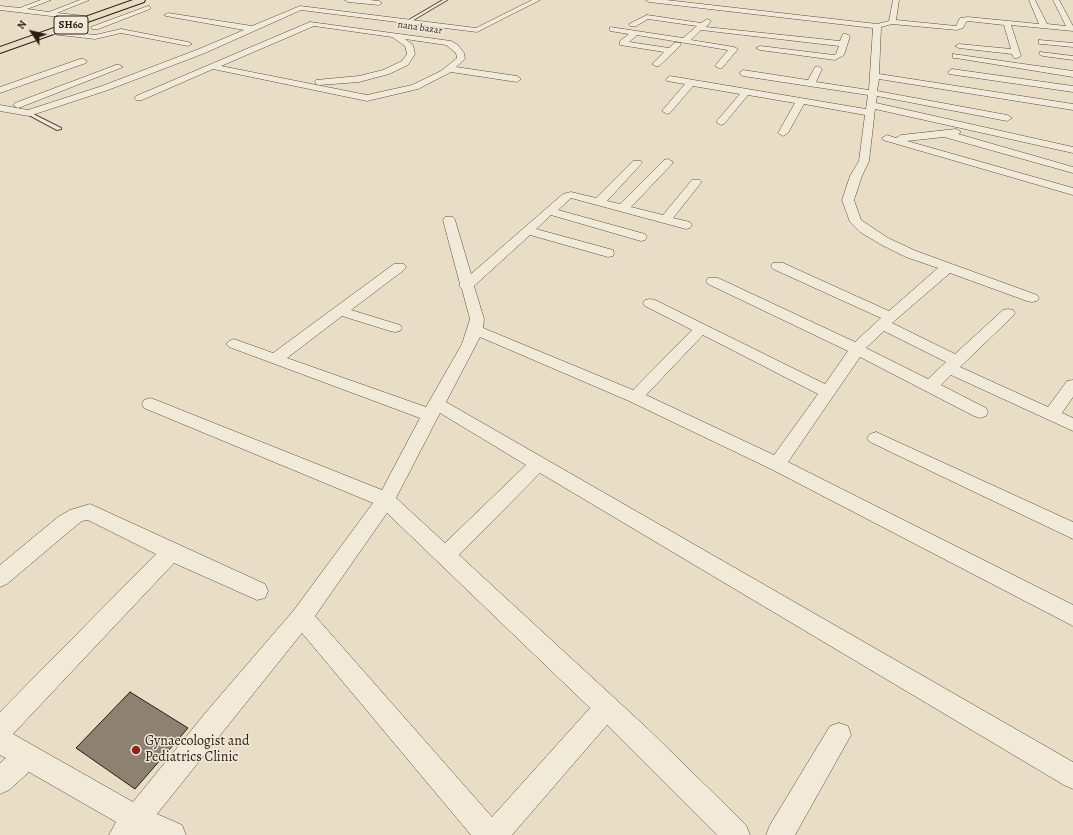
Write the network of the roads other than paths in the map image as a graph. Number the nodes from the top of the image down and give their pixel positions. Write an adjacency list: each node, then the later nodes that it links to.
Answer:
1 (27, 0): 18 (street)
2 (48, 0): 20 (street)
3 (64, 0): 22 (street)
4 (86, 0): 25 (street)
5 (133, 0): 29 (main road, SH60)
6 (141, 0): 27 (main road, SH60)
7 (348, 0): 15 (street)
8 (445, 0): 31 (lane)
9 (537, 0): 31 (street)
10 (649, 0): 16 (street)
11 (896, 0): 32 (street)
12 (1056, 0): 21 (street)
13 (1030, 1): 28 (street)
14 (324, 3): 19 (street)
15 (379, 3)
16 (716, 5): 38 (street); 39 (street)
17 (148, 8): 27 (street)
18 (2, 9): 20 (street)
19 (311, 9): 30 (street); 31 (street)
20 (18, 10): 22 (street)
21 (1062, 11): 23 (street); 40 (street)
22 (31, 12): 25 (street)
23 (1073, 12)
24 (971, 13): 28 (street)
25 (48, 14): 29 (street)
26 (168, 15): 42 (street)
27 (111, 16): 29 (main road, SH60); 44 (street)
28 (1036, 16): 41 (street)
29 (88, 18): 46 (main road, SH60); 59 (main road, SH60)
30 (276, 18): 34 (street, nana bazar); 42 (street)
31 (409, 22)
32 (892, 22): 36 (street); 37 (street)
33 (776, 23): 39 (street)
34 (313, 24): 45 (street, nana bazar); 52 (street)
35 (633, 24): 38 (street)
36 (877, 26): 39 (street); 80 (street)
37 (1008, 26): 41 (street); 57 (street)
38 (701, 27): 50 (street); 55 (street)
39 (847, 27): 55 (street)
40 (1072, 27): 41 (street)
41 (1041, 28)
42 (254, 29): 49 (street)
43 (613, 29): 47 (street)
44 (86, 30)
45 (354, 30): 48 (street, nana bazar); 52 (street)
46 (51, 32): 53 (street); 59 (main road, SH60)
47 (636, 33): 50 (street); 60 (street)
48 (395, 36): 72 (street, nana bazar); 84 (street)
49 (232, 38): 54 (street); 101 (street)
50 (684, 41): 60 (street); 67 (street)
51 (1042, 42): 56 (street)
52 (270, 43): 54 (street)
53 (188, 44)
54 (252, 44): 70 (street); 78 (street)
55 (843, 44): 58 (street)
56 (1073, 45)
57 (959, 46)
58 (760, 48)
59 (0, 49)
60 (670, 51): 66 (street)
61 (1043, 54): 63 (street)
62 (956, 56): 64 (street)
63 (1073, 58)
64 (981, 60): 76 (street); 77 (street)
65 (83, 61): 81 (street)
66 (656, 64)
67 (719, 66)
68 (119, 67): 88 (street)
69 (33, 68): 81 (street)
70 (214, 68): 78 (street, nana bazar); 92 (street)
71 (771, 68): 79 (street)
72 (450, 69): 82 (street); 84 (street, nana bazar)
73 (818, 69): 87 (street)
74 (952, 72): 77 (street)
75 (743, 73): 79 (street)
76 (1073, 74)
77 (979, 75): 89 (street)
78 (254, 76): 84 (street, nana bazar)
79 (763, 76): 87 (street)
80 (875, 76): 85 (street); 96 (street)
81 (52, 78): 88 (street); 90 (street)
82 (517, 79)
83 (670, 79): 86 (street)
84 (286, 82)
85 (910, 82): 93 (street); 95 (street)
86 (691, 83): 91 (street); 100 (street)
87 (811, 84): 96 (street)
88 (70, 85): 97 (street)
89 (1073, 89)
90 (0, 90)
91 (746, 92): 94 (street); 103 (street)
92 (140, 98)
93 (903, 98): 95 (street); 96 (street)
94 (801, 101): 96 (street); 106 (street)
95 (967, 101): 99 (street); 102 (street)
96 (872, 102): 104 (street); 108 (street); 109 (street)
97 (18, 105)
98 (0, 108): 101 (street)
99 (1073, 108)
100 (667, 111)
101 (29, 113): 105 (lane)
102 (1007, 118)
103 (721, 122)
104 (968, 126): 107 (street); 108 (street)
105 (59, 129)
106 (783, 133)
107 (946, 134): 110 (street); 114 (street)
108 (1018, 137): 111 (street)
109 (867, 138): 110 (street); 128 (street)
110 (887, 138): 116 (street)
111 (1073, 150)
112 (668, 162): 118 (street)
113 (637, 163): 117 (street)
114 (1073, 170)
115 (696, 182): 120 (street)
116 (1073, 192)
117 (599, 202): 118 (street); 119 (street)
118 (623, 208): 120 (street)
119 (549, 211): 123 (street); 124 (street)
120 (666, 219): 122 (street)
121 (449, 220): 130 (street)
122 (686, 225)
123 (529, 231): 125 (street); 130 (street)
124 (641, 237)
125 (608, 253)
126 (778, 266): 135 (street)
127 (399, 267): 133 (street)
128 (948, 267): 131 (street); 135 (street)
129 (713, 281): 140 (street)
130 (466, 286): 138 (street)
131 (1032, 298)
132 (650, 303): 137 (street)
133 (340, 311): 136 (street); 141 (street)
134 (1008, 313): 142 (street)
135 (886, 321): 140 (street); 142 (street)
136 (395, 328)
137 (702, 328): 145 (street); 146 (street)
138 (475, 330): 146 (street); 148 (street)
139 (234, 344): 141 (street)
140 (857, 349): 144 (street); 145 (street)
141 (275, 359): 148 (street)
142 (953, 364): 144 (street); 150 (street)
143 (1073, 385): 150 (street)
144 (930, 386): 149 (street)
145 (826, 391): 154 (street)
146 (635, 397): 154 (street)
147 (150, 404): 155 (street)
148 (433, 409): 153 (street); 155 (street)
149 (980, 412)
150 (1050, 415): 151 (street)
151 (1073, 425)
152 (876, 438): 156 (street)
153 (539, 463): 158 (street); 168 (street)
154 (777, 464): 161 (street)
155 (386, 500): 158 (street); 162 (street)
156 (1073, 531)
157 (171, 552): 159 (street); 160 (street); 164 (street)
158 (445, 556): 163 (street)
159 (0, 578)
160 (256, 591)
161 (1073, 616)
162 (302, 618): 170 (street); 172 (street)
163 (606, 708): 173 (street); 174 (street)
164 (0, 730)
165 (839, 735): 175 (street)
166 (0, 741): 167 (street)
167 (27, 756): 169 (street); 170 (street)
168 (1073, 776)
169 (0, 781)
170 (130, 827): 171 (street)
171 (172, 835)
172 (489, 835)
173 (494, 835)
174 (736, 835)
175 (780, 835)

